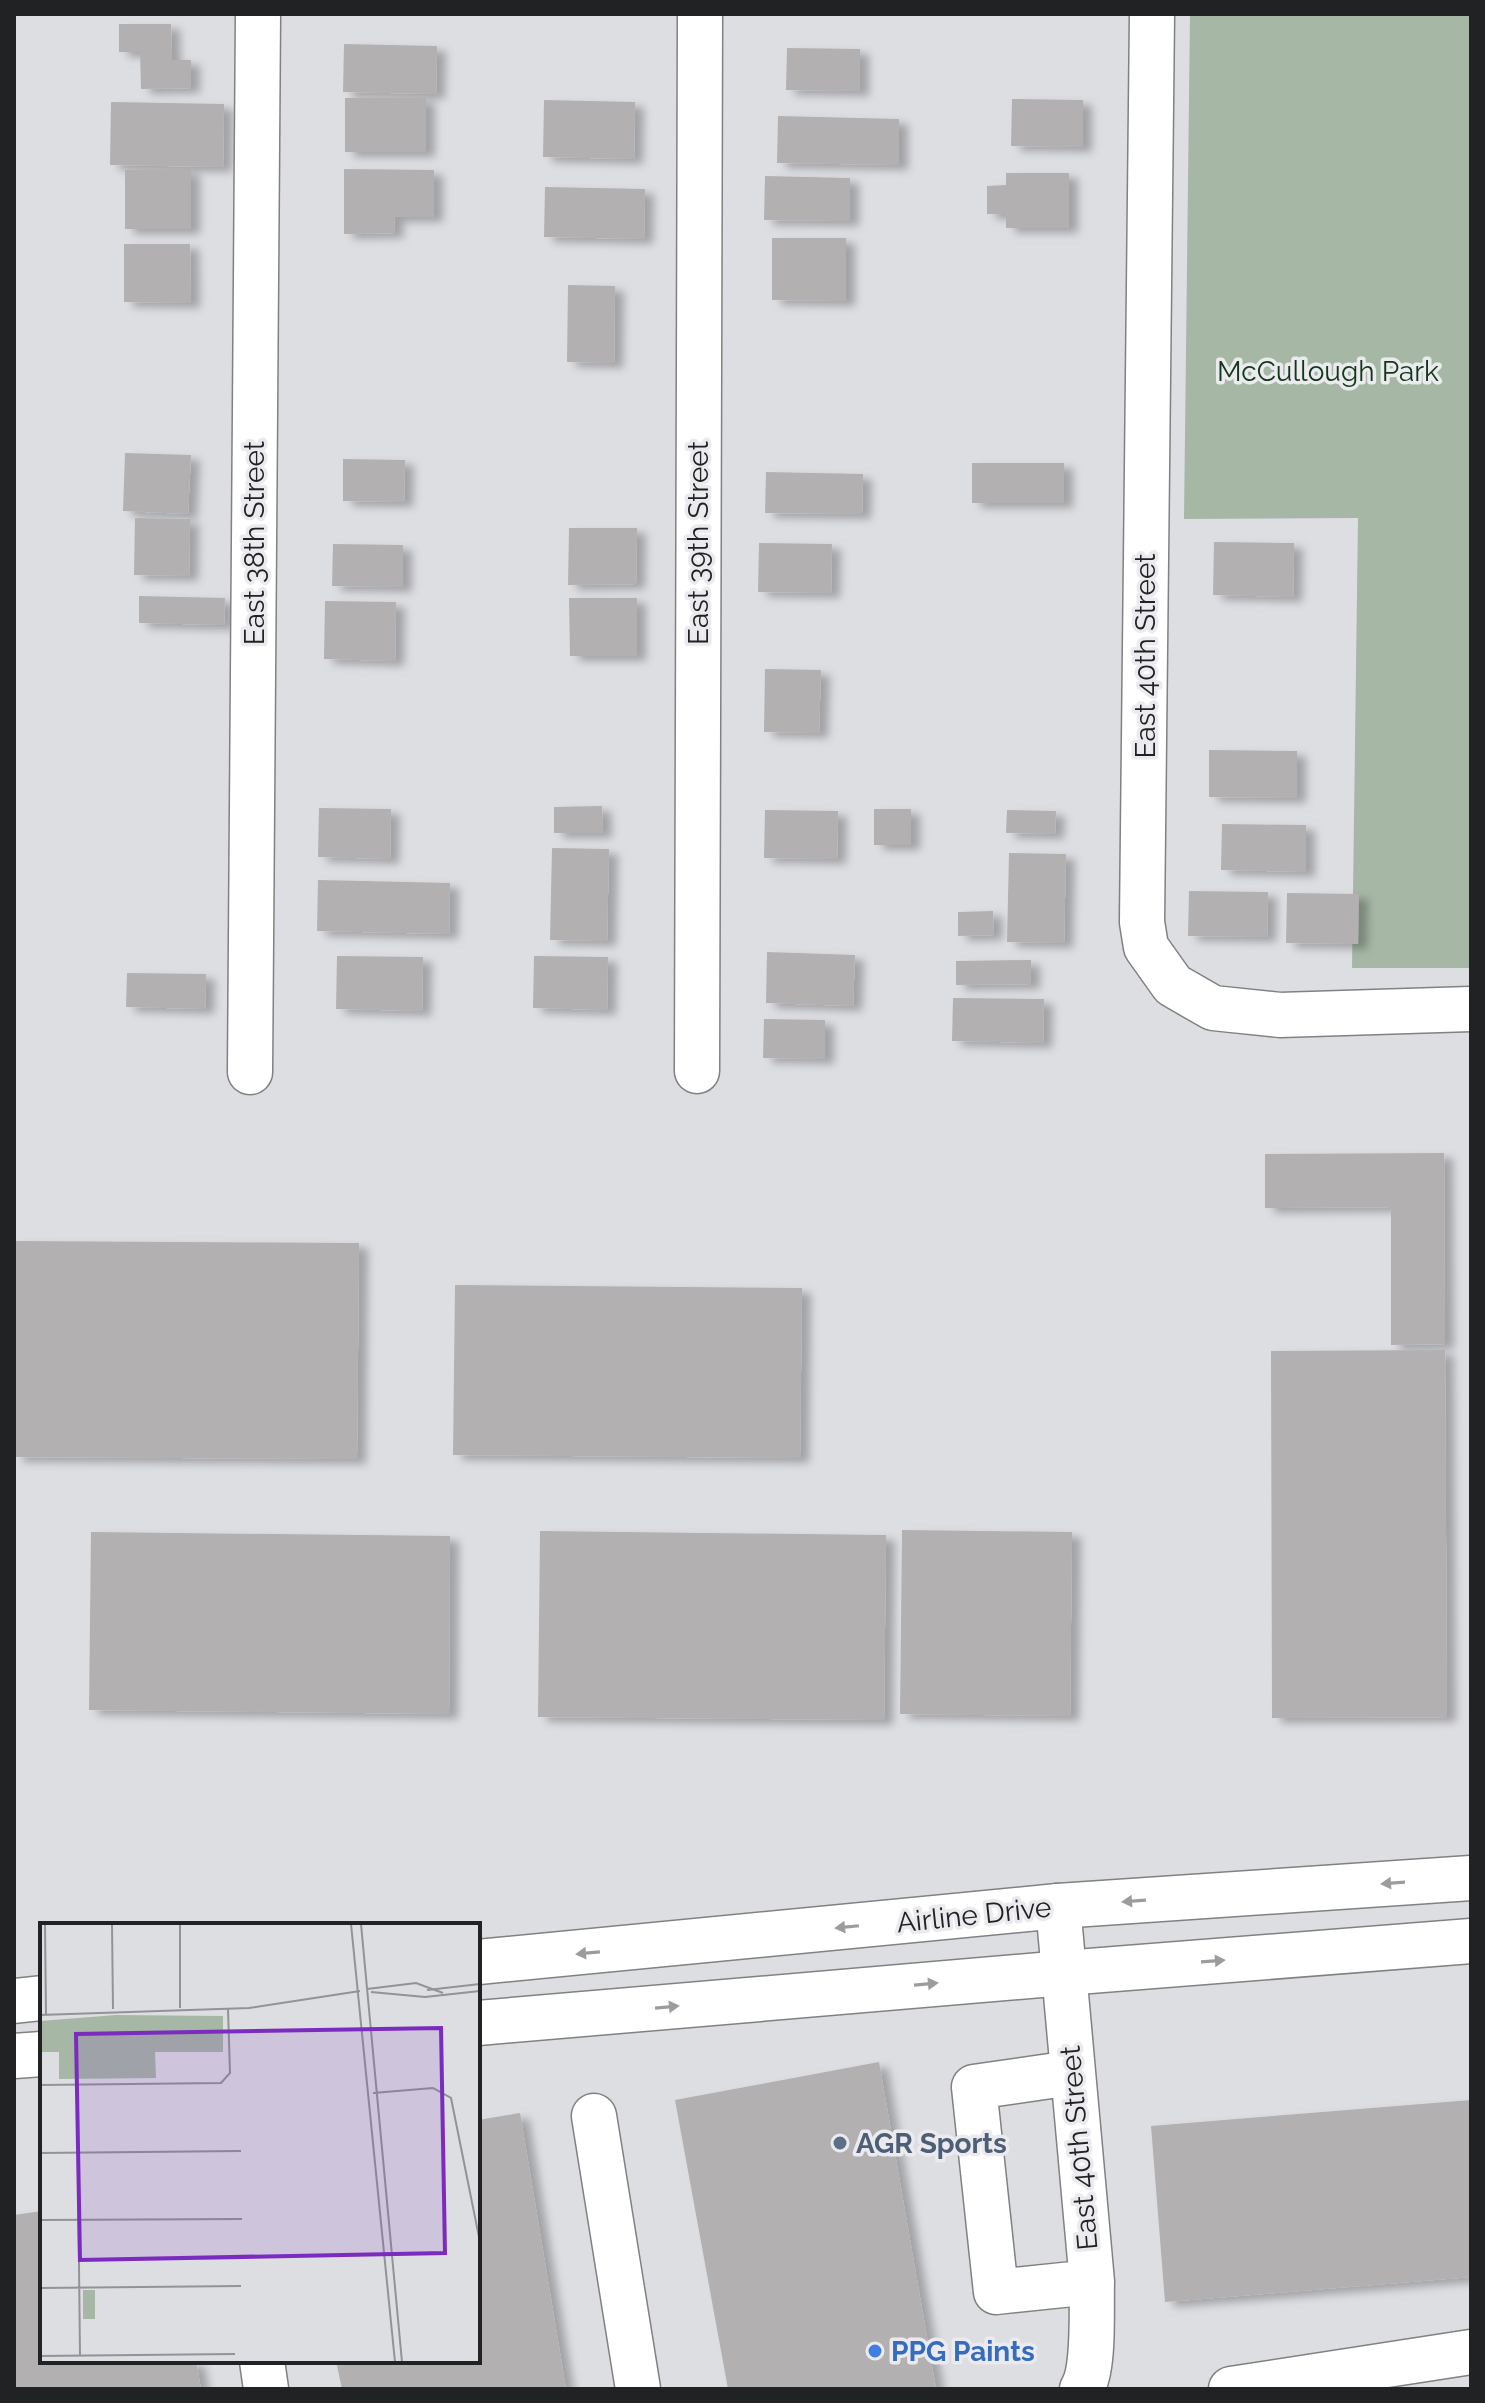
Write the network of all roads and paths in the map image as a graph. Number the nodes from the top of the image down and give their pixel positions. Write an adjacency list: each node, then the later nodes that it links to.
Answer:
1 (258, 14): 6 (street, East 38th Street)
2 (700, 14): 5 (street, East 39th Street)
3 (1152, 14): 4 (street, East 40th Street)
4 (1471, 1009)
5 (697, 1071)
6 (250, 1072)
7 (1471, 1878): 8 (street, Airline Drive, one-way to 8)
8 (1058, 1906): 10 (street, Airline Drive, one-way to 10); 11 (street, East 40th Street)
9 (1471, 1941): 11 (street, one-way to 9)
10 (480, 1962)
11 (1064, 1973): 14 (street, one-way to 11); 17 (street, East 40th Street)
12 (40, 1998): 13 (street)
13 (14, 2001)
14 (480, 2023)
15 (40, 2054): 16 (street)
16 (14, 2056)
17 (1071, 2073): 19 (street, East 40th Street); 19 (street)
18 (594, 2116): 25 (street)
19 (1092, 2282): 22 (street, East 40th Street)
20 (1471, 2352): 23 (street)
21 (262, 2363): 24 (street)
22 (1094, 2386)
23 (1244, 2388)
24 (266, 2389)
25 (638, 2389)

